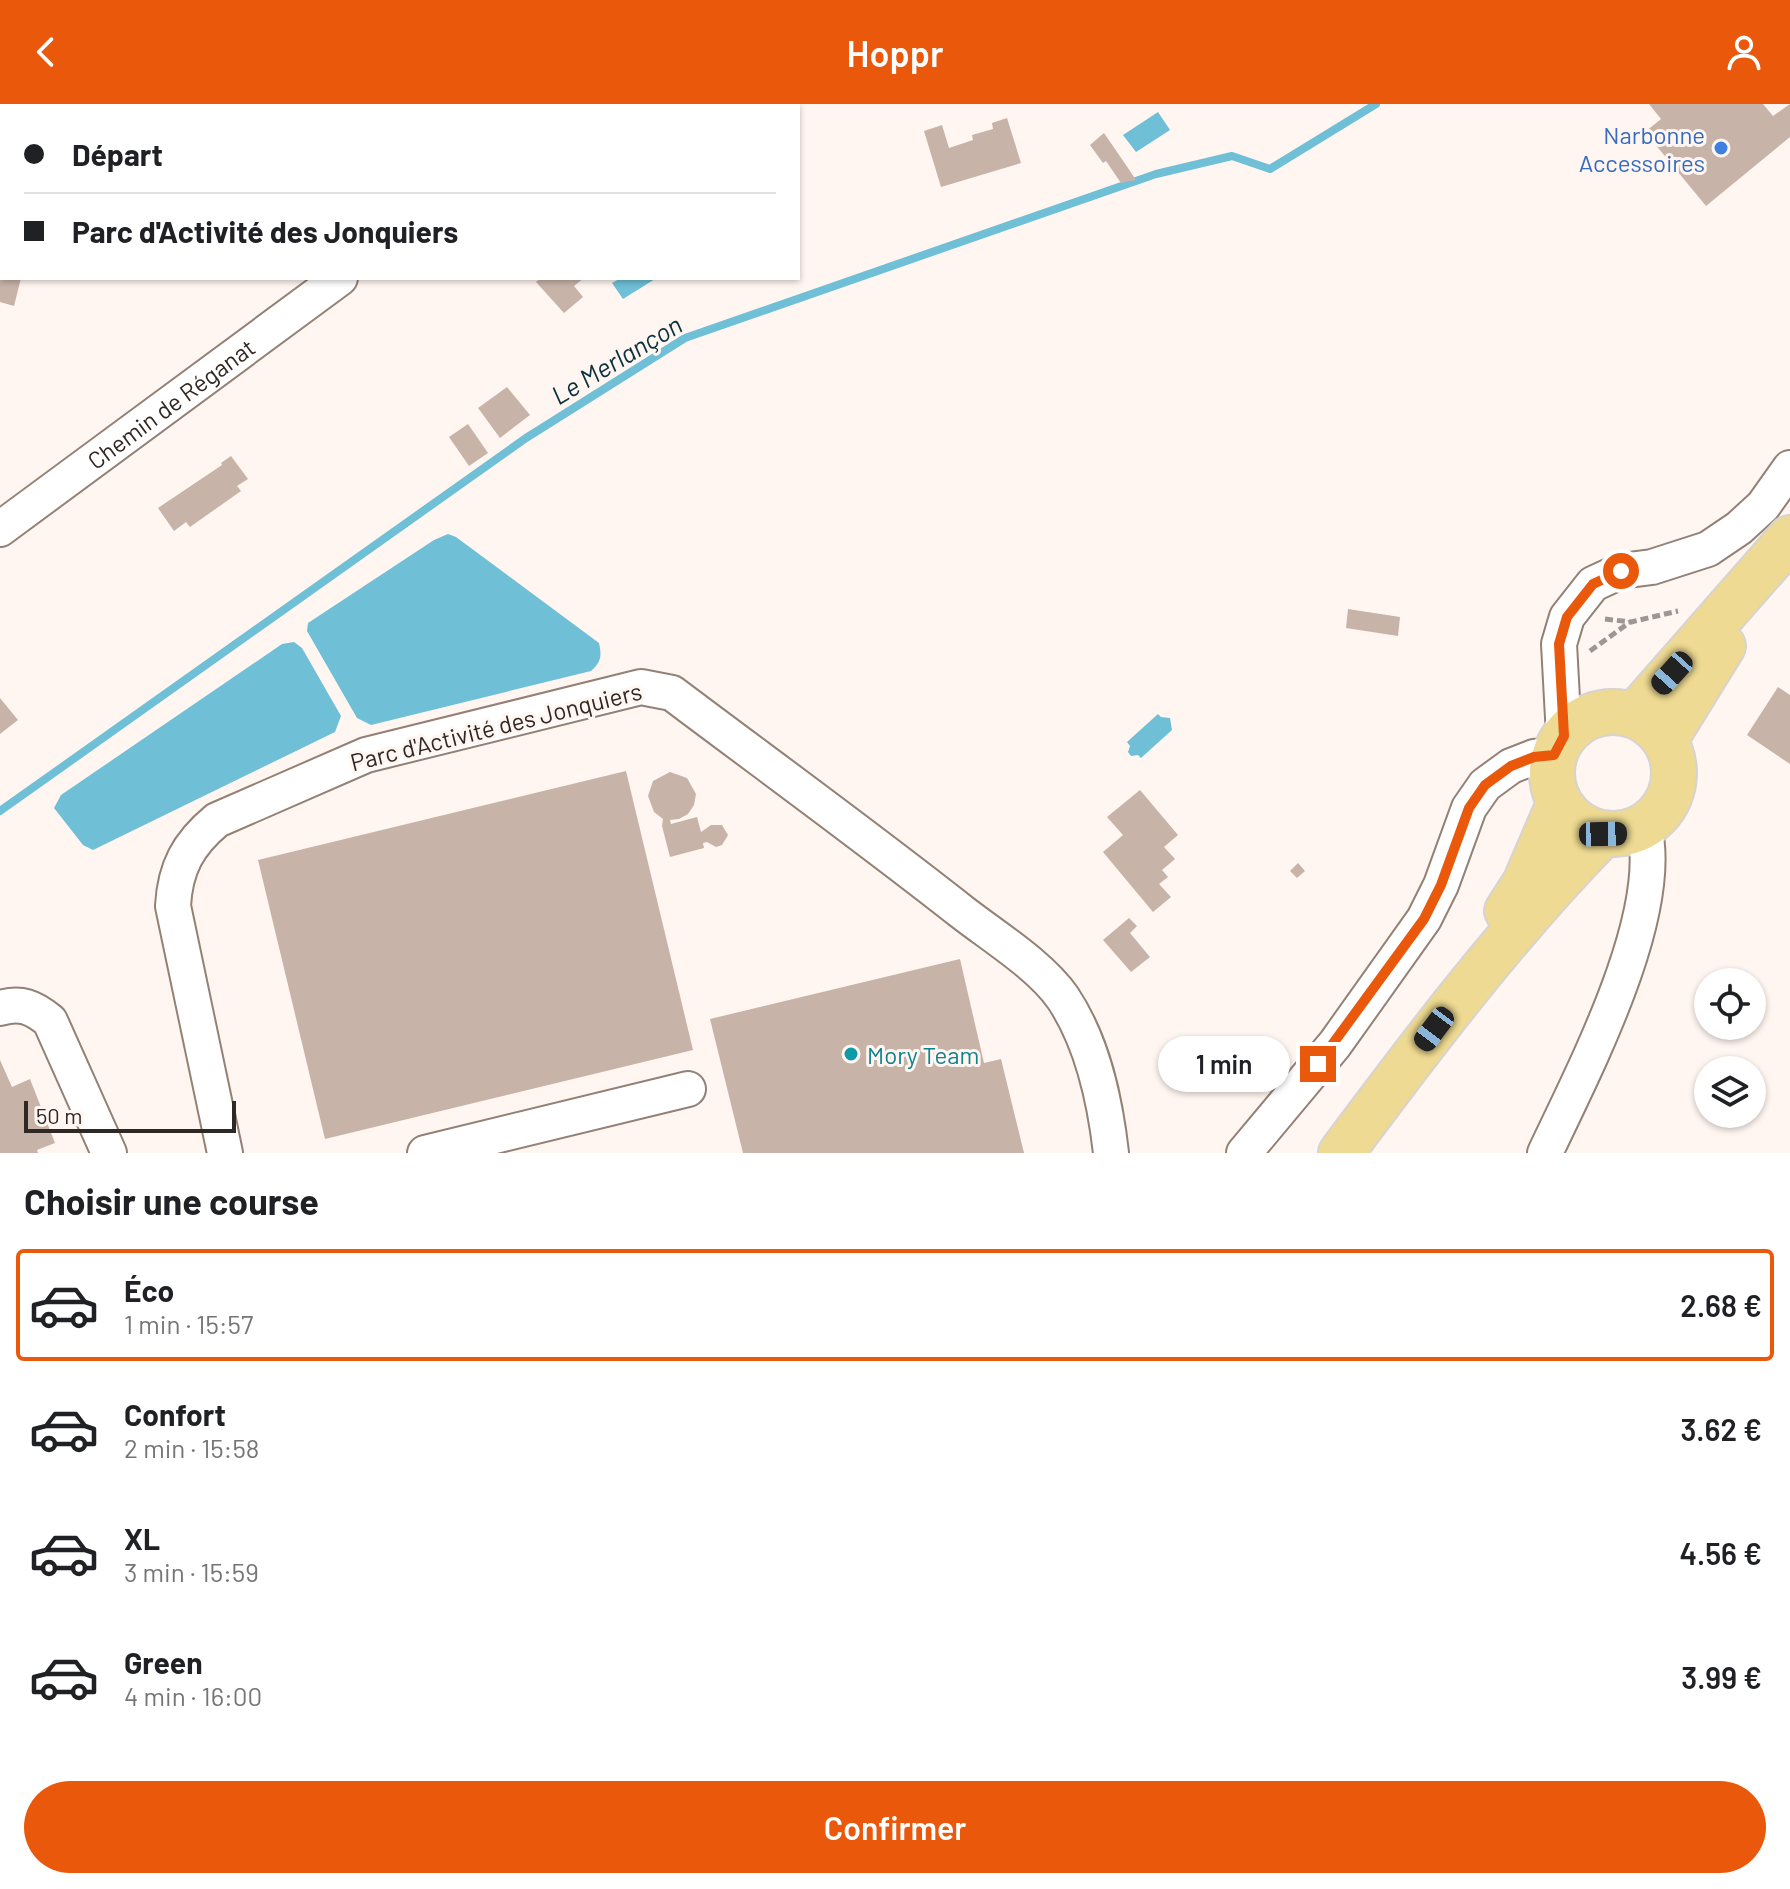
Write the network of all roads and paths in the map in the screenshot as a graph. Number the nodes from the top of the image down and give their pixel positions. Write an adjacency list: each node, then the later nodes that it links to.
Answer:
1 (337, 280): 3 (street, Chemin de Réganat)
2 (1790, 468): 8 (street)
3 (0, 529)
4 (1787, 542): 7 (main road)
5 (1631, 622): 6 (path)
6 (1583, 659)
7 (1650, 728): 8 (main road); 10 (main road)
8 (1559, 745): 9 (main road); 18 (street)
9 (1559, 804): 10 (main road); 12 (main road)
10 (1623, 830): 12 (main road); 20 (street)
11 (0, 1008): 14 (street)
12 (1434, 1029): 19 (main road)
13 (688, 1089): 16 (street)
14 (109, 1153)
15 (225, 1153): 17 (street, Parc d'Activité des Jonquiers)
16 (425, 1153)
17 (1111, 1153)
18 (1244, 1153)
19 (1341, 1153)
20 (1545, 1153)

